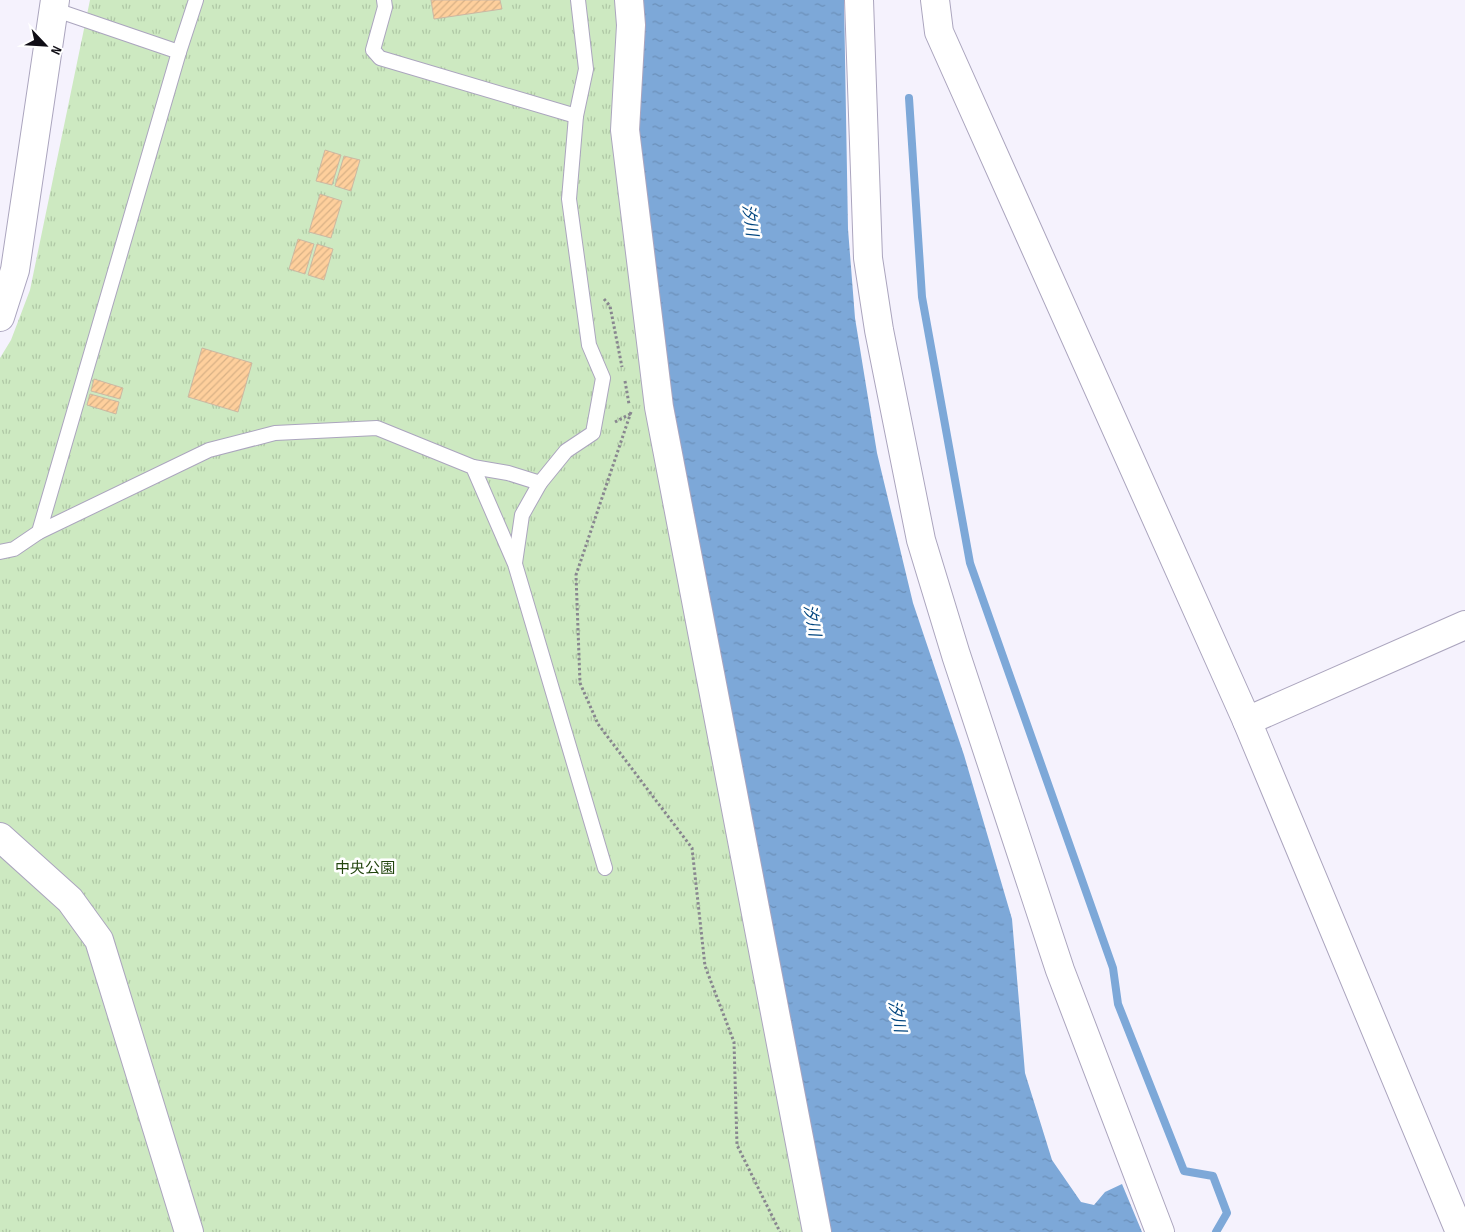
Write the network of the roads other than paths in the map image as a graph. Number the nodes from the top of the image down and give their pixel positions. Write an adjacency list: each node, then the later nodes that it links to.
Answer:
1 (196, 0): 8 (lane)
2 (384, 0): 9 (lane)
3 (578, 0): 9 (lane)
4 (629, 0): 21 (street)
5 (859, 0): 22 (street)
6 (935, 0): 17 (street)
7 (54, 4): 8 (lane); 10 (street)
8 (179, 52): 13 (lane)
9 (576, 116): 12 (lane)
10 (0, 317)
11 (473, 467): 12 (lane); 13 (lane); 15 (lane)
12 (540, 483): 15 (lane)
13 (39, 532): 14 (lane)
14 (0, 552)
15 (515, 564): 19 (lane)
16 (1465, 625): 17 (street)
17 (1248, 721): 23 (street)
18 (0, 837): 20 (street)
19 (605, 868)
20 (189, 1232)
21 (817, 1232)
22 (1160, 1232)
23 (1460, 1232)

